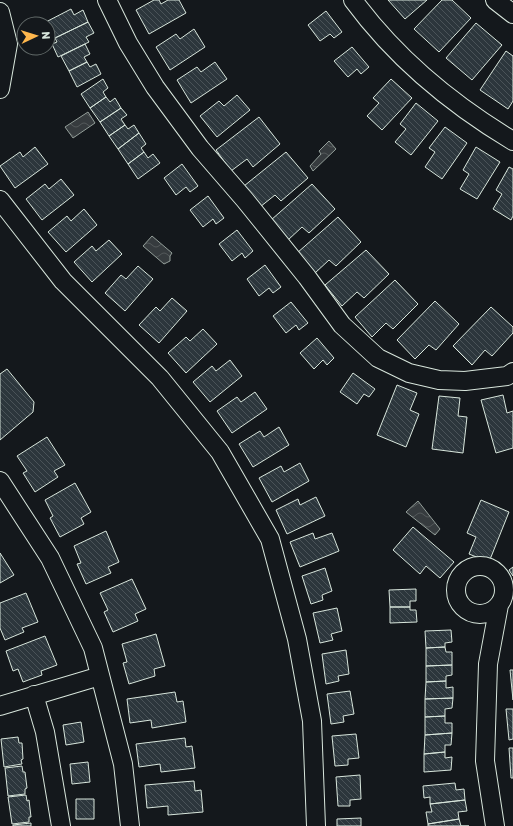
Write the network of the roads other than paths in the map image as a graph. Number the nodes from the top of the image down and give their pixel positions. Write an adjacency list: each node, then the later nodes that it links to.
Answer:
1 (107, 0): 9 (street)
2 (353, 0): 7 (street)
3 (495, 0): 5 (street)
4 (0, 12): 6 (street)
5 (513, 14)
6 (0, 89)
7 (513, 141)
8 (0, 200): 19 (street)
9 (513, 372)
10 (0, 481): 14 (street)
11 (500, 605): 12 (street); 12 (street); 13 (street)
12 (479, 614): 13 (street)
13 (493, 640): 20 (street)
14 (100, 676): 15 (street); 18 (street)
15 (34, 695): 16 (street); 17 (street)
16 (0, 704)
17 (61, 826)
18 (130, 826)
19 (316, 826)
20 (495, 826)

